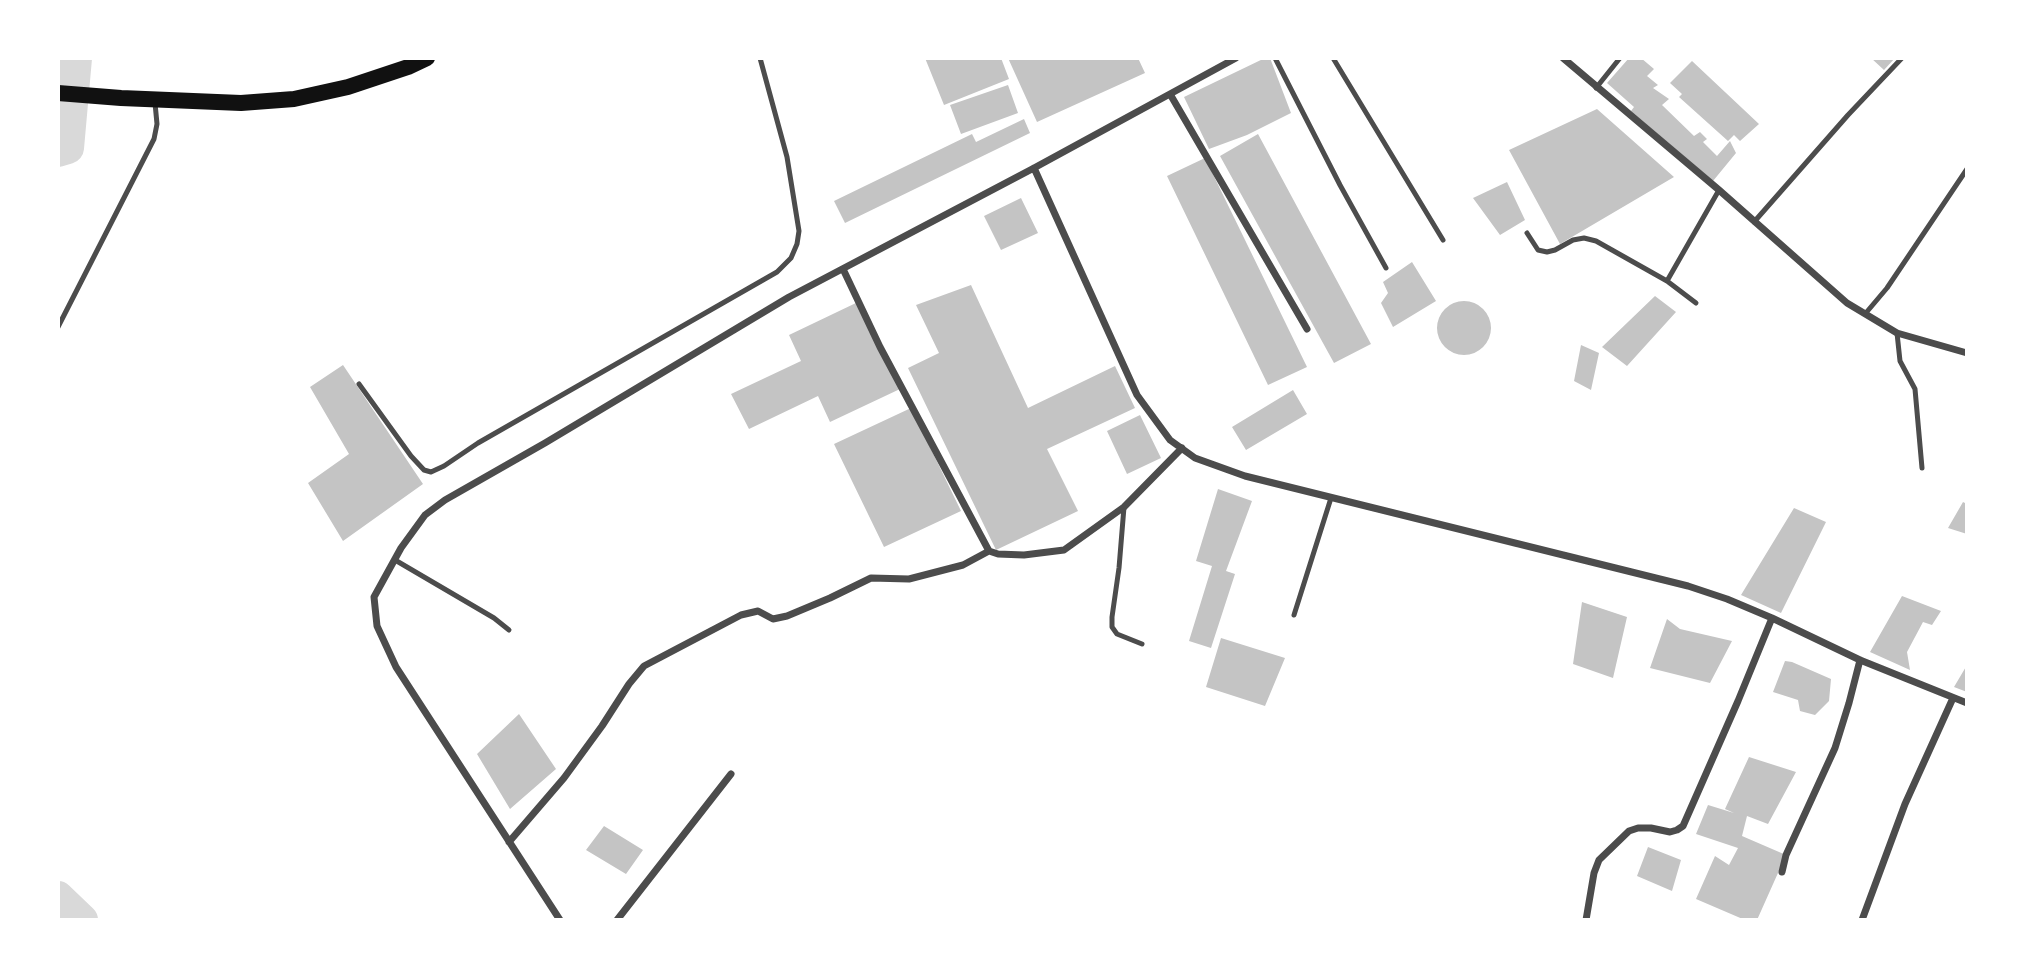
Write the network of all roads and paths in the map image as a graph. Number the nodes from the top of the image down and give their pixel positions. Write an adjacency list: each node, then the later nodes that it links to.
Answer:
1 (427, 58): 12 (main road)
2 (760, 58): 28 (lane)
3 (1236, 58): 11 (street)
4 (1275, 58): 19 (lane)
5 (1333, 58): 18 (lane)
6 (1563, 58): 9 (street)
7 (1620, 58): 9 (lane)
8 (1902, 58): 16 (lane)
9 (1596, 88): 15 (street)
10 (58, 93): 12 (main road)
11 (1170, 94): 13 (street); 25 (street)
12 (155, 100): 24 (lane)
13 (1034, 169): 20 (street); 29 (street)
14 (1967, 169): 23 (lane)
15 (1719, 190): 16 (street); 21 (lane)
16 (1754, 222): 23 (street)
17 (1527, 233): 21 (lane)
18 (1443, 240)
19 (1386, 268)
20 (843, 269): 33 (street); 34 (street)
21 (1667, 281): 22 (lane)
22 (1696, 303)
23 (1865, 314): 26 (street)
24 (58, 327)
25 (1307, 329)
26 (1897, 333): 27 (street); 30 (lane)
27 (1967, 354)
28 (359, 384)
29 (1182, 448): 31 (street); 32 (street)
30 (1922, 468)
31 (1331, 498): 35 (lane); 36 (street)
32 (1124, 506): 33 (street); 38 (lane)
33 (989, 551): 43 (street)
34 (395, 560): 37 (lane); 43 (street)
35 (1294, 615)
36 (1772, 618): 39 (street); 47 (street)
37 (509, 630)
38 (1142, 643)
39 (1860, 660): 40 (street); 44 (street)
40 (1953, 698): 41 (street); 48 (street)
41 (1967, 704)
42 (731, 774): 46 (street)
43 (509, 842): 45 (street)
44 (1782, 872)
45 (559, 920)
46 (617, 920)
47 (1586, 920)
48 (1862, 920)

